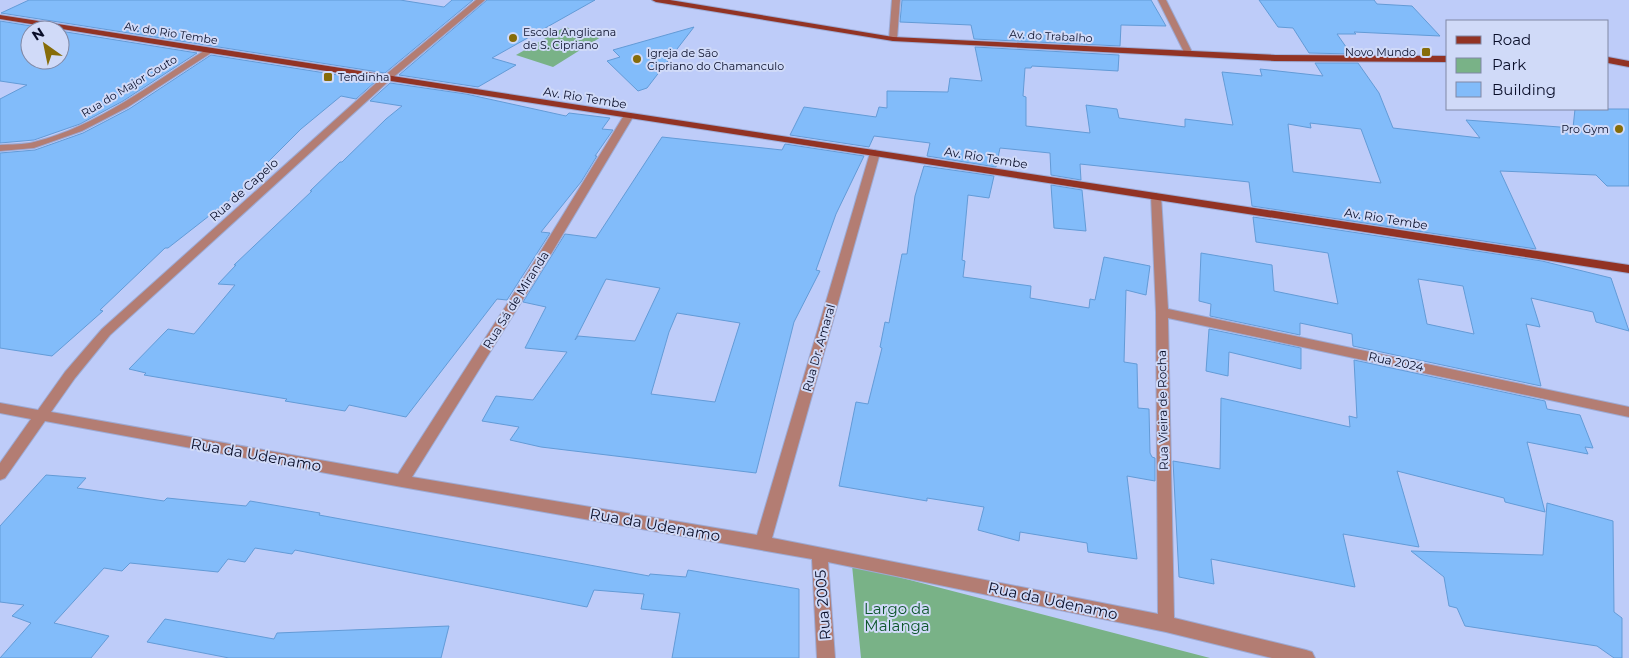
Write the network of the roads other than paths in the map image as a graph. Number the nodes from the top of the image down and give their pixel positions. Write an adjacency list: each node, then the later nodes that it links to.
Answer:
1 (481, 0): 15 (street, Rua de Capelo)
2 (656, 0): 6 (main road, Av. do Trabalho)
3 (896, 0): 6 (street)
4 (1162, 0): 8 (street)
5 (0, 17): 7 (main road, Av. do Rio Tembe)
6 (893, 39): 8 (main road, Av. do Trabalho)
7 (210, 51): 14 (main road, Av. do Rio Tembe); 17 (street, Rua do Major Couto)
8 (1189, 54): 12 (main road, Av. do Trabalho)
9 (1629, 57): 10 (main road)
10 (1609, 59)
11 (1609, 59): 13 (main road)
12 (1446, 60)
13 (1629, 64)
14 (338, 71): 15 (main road, Av. Rio Tembe)
15 (387, 78): 16 (main road, Av. Rio Tembe); 24 (street, Rua de Capelo)
16 (628, 117): 18 (main road, Av. Rio Tembe); 26 (street, Rua Sá de Miranda)
17 (0, 148)
18 (875, 153): 19 (main road, Av. Rio Tembe); 27 (street, Rua Dr. Amaral)
19 (1156, 196): 20 (main road, Av. Rio Tembe); 21 (street, Rua Vieira de Rocha)
20 (1629, 269)
21 (1162, 312): 23 (street, Rua 2024); 29 (street, Rua Vieira de Rocha)
22 (0, 408): 24 (street, Rua da Udenamo)
23 (1629, 412)
24 (42, 417): 25 (street, Rua de Capelo); 26 (street, Rua da Udenamo)
25 (0, 474)
26 (402, 481): 27 (street, Rua da Udenamo)
27 (763, 543): 28 (street, Rua da Udenamo)
28 (820, 553): 29 (street, Rua da Udenamo); 30 (street, Rua 2005)
29 (1166, 624): 31 (street, Rua da Udenamo)
30 (826, 658)
31 (1306, 658)

